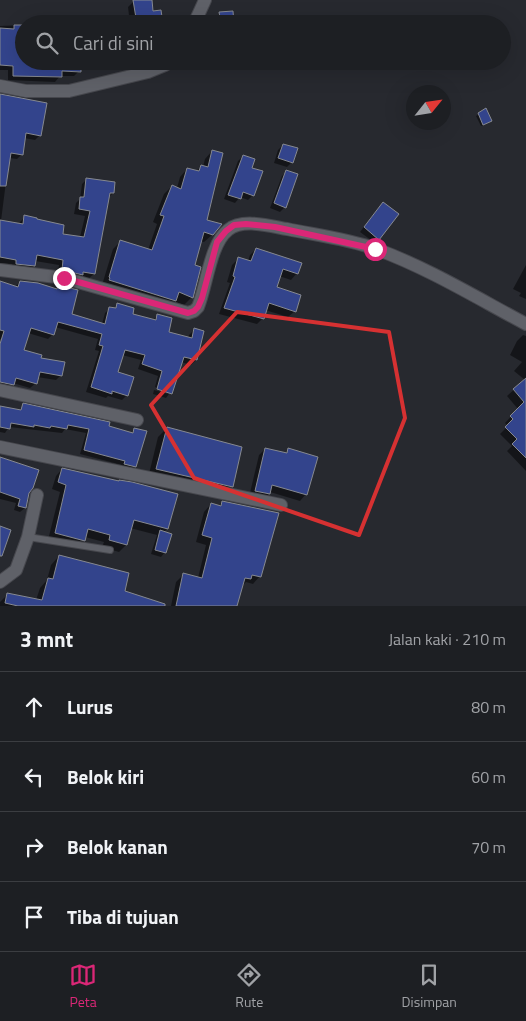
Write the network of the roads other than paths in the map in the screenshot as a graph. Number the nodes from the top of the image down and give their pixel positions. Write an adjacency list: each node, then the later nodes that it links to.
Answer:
1 (205, 0): 2 (street)
2 (198, 15)
3 (153, 70): 4 (street)
4 (0, 86)
5 (0, 270): 6 (street)
6 (526, 324)
7 (0, 390): 8 (street)
8 (137, 420)
9 (0, 447): 11 (street)
10 (36, 495): 12 (street)
11 (281, 505)
12 (28, 537): 13 (lane); 14 (street)
13 (110, 550)
14 (0, 582)

